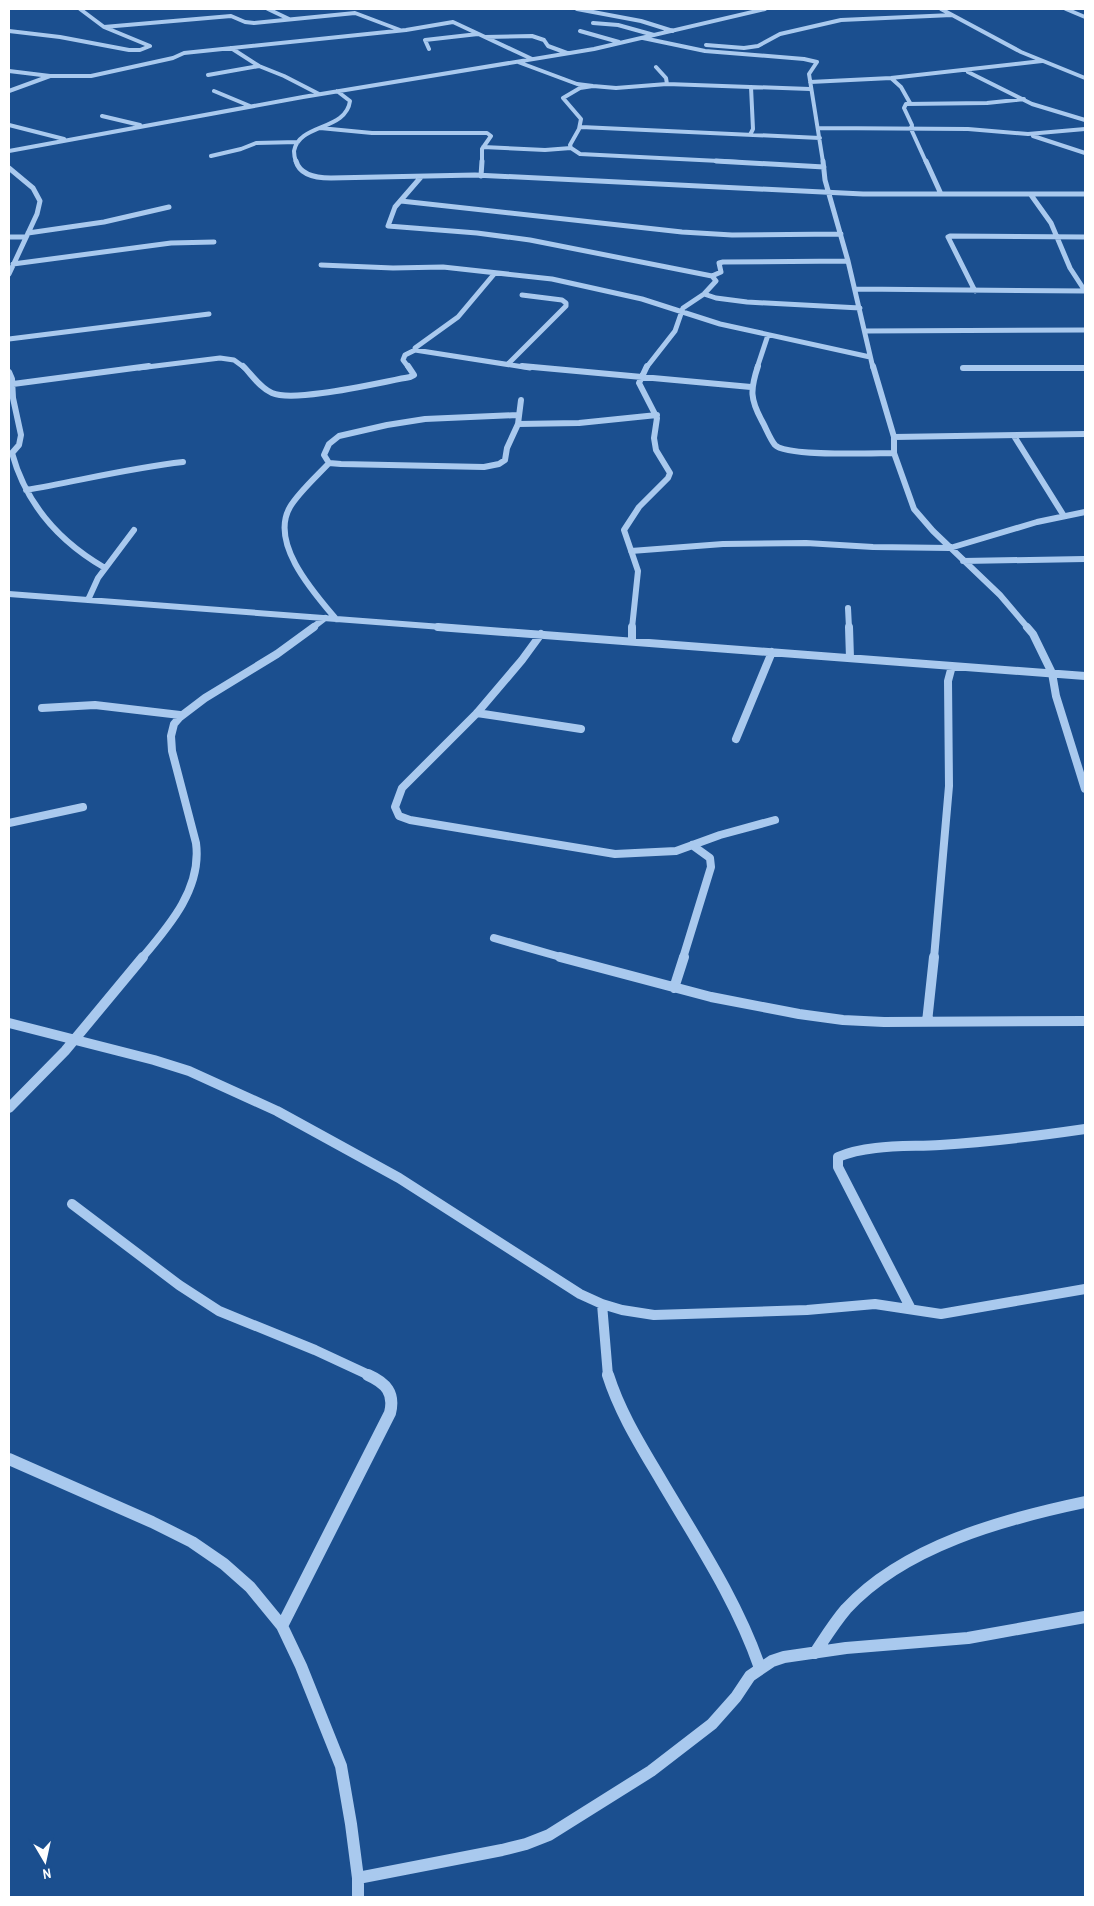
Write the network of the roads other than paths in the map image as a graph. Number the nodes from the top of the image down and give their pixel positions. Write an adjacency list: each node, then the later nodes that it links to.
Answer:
1 (80, 9): 11 (street)
2 (268, 9): 9 (street)
3 (577, 9): 15 (street)
4 (765, 9): 15 (street)
5 (941, 9): 7 (street)
6 (1066, 9): 8 (street)
7 (952, 15): 21 (street); 33 (street)
8 (1085, 17)
9 (292, 19): 11 (street); 12 (street)
10 (593, 23): 17 (street)
11 (104, 27): 25 (street)
12 (400, 30): 16 (street); 22 (street)
13 (580, 30): 20 (street)
14 (9, 31): 25 (street)
15 (673, 31): 17 (street)
16 (478, 34): 18 (street); 24 (street)
17 (655, 35): 19 (street); 23 (street)
18 (484, 36): 27 (street); 31 (street)
19 (643, 38): 20 (street); 29 (street)
20 (622, 43): 27 (street)
21 (758, 46): 23 (street); 26 (street)
22 (231, 48): 32 (street); 35 (street)
23 (744, 48): 26 (street)
24 (429, 49)
25 (140, 50): 28 (street)
26 (755, 51): 29 (street)
27 (567, 53): 31 (street)
28 (148, 55)
29 (761, 56): 45 (street)
30 (156, 59): 32 (street)
31 (532, 59): 34 (street)
32 (163, 60): 41 (street)
33 (1042, 61): 37 (street); 44 (street)
34 (518, 62): 47 (street); 51 (street)
35 (259, 66): 40 (street); 52 (street)
36 (656, 67): 46 (street)
37 (978, 69): 39 (street); 42 (street)
38 (9, 71): 41 (street)
39 (965, 71): 42 (street); 43 (street)
40 (208, 75)
41 (50, 76): 49 (street)
42 (983, 76): 53 (street)
43 (891, 78): 45 (street); 54 (street)
44 (1085, 78)
45 (810, 83): 48 (street); 62 (street)
46 (667, 84): 47 (street); 48 (street)
47 (578, 86): 60 (street)
48 (751, 87): 66 (street)
49 (9, 90)
50 (214, 91): 55 (street)
51 (337, 91): 52 (street); 61 (street)
52 (319, 94): 55 (street)
53 (1024, 99): 54 (street); 57 (street)
54 (910, 103): 63 (street)
55 (251, 106): 59 (street)
56 (102, 116): 59 (street)
57 (1085, 120)
58 (9, 125): 68 (street)
59 (145, 126): 68 (street)
60 (581, 127): 66 (street); 71 (street)
61 (319, 128): 69 (street); 70 (street)
62 (819, 128): 63 (street); 67 (street)
63 (911, 129): 65 (street); 80 (street)
64 (1085, 129): 65 (street)
65 (1028, 134): 73 (street)
66 (750, 135): 67 (street)
67 (820, 138): 75 (street)
68 (68, 140): 72 (street)
69 (298, 142): 74 (street); 78 (street)
70 (483, 147): 71 (street); 77 (street)
71 (571, 148): 75 (street)
72 (9, 151)
73 (1085, 153)
74 (211, 156)
75 (824, 167): 79 (street)
76 (9, 168): 86 (street)
77 (481, 176): 78 (street); 79 (street)
78 (421, 177): 83 (street)
79 (830, 193): 80 (street); 85 (street)
80 (941, 194): 82 (street)
81 (1085, 194): 82 (street)
82 (1030, 195): 89 (street)
83 (401, 201): 85 (street); 96 (street)
84 (169, 207): 86 (street)
85 (841, 234): 91 (street)
86 (27, 235): 87 (street); 92 (street)
87 (9, 237)
88 (1085, 237): 89 (street)
89 (1056, 238): 98 (street); 99 (street)
90 (214, 242): 92 (street)
91 (848, 260): 96 (street); 97 (street)
92 (13, 264): 95 (street)
93 (322, 265): 94 (street)
94 (494, 272): 103 (street); 109 (street)
95 (9, 274)
96 (712, 276): 100 (street)
97 (855, 289): 98 (street); 102 (street)
98 (975, 291): 99 (street)
99 (1085, 291)
100 (704, 294): 102 (street); 103 (street)
101 (522, 295): 111 (street)
102 (860, 308): 106 (street)
103 (681, 312): 107 (street); 115 (street)
104 (209, 314): 108 (street)
105 (1085, 330): 106 (street)
106 (865, 331): 110 (street)
107 (768, 335): 110 (street); 117 (street)
108 (9, 339)
109 (415, 350): 111 (street); 116 (street)
110 (870, 357): 125 (street)
111 (508, 364): 115 (street)
112 (963, 368): 113 (street)
113 (1085, 368)
114 (9, 372): 116 (street)
115 (640, 377): 117 (street); 121 (street)
116 (13, 384): 118 (street)
117 (751, 388): 126 (street)
118 (11, 398): 129 (street)
119 (521, 400): 120 (street)
120 (517, 415): 122 (street); 128 (street)
121 (657, 415): 122 (street); 134 (street)
122 (518, 424): 128 (street)
123 (1085, 434): 124 (street)
124 (1014, 436): 125 (street); 131 (street)
125 (894, 437): 126 (street)
126 (894, 453): 133 (street)
127 (183, 462): 129 (street)
128 (330, 463): 142 (street)
129 (26, 490): 137 (street)
130 (1085, 512): 131 (street)
131 (1064, 516): 133 (street)
132 (134, 530): 137 (street)
133 (950, 548): 134 (street); 136 (street)
134 (631, 551): 144 (street)
135 (1085, 559): 136 (street)
136 (963, 561): 148 (street)
137 (105, 568): 139 (street)
138 (9, 594): 139 (street)
139 (88, 600): 141 (street)
140 (848, 608): 146 (street)
141 (325, 618): 142 (street); 152 (street)
142 (336, 619): 143 (street)
143 (541, 634): 144 (street); 151 (street)
144 (632, 640): 145 (street)
145 (772, 652): 146 (street); 154 (street)
146 (850, 658): 147 (street)
147 (952, 666): 148 (street); 163 (street)
148 (1052, 673): 149 (street); 155 (street)
149 (1085, 676)
150 (42, 708): 152 (street)
151 (477, 713): 153 (street); 159 (street)
152 (180, 715): 165 (street)
153 (581, 729)
154 (736, 739)
155 (1085, 789)
156 (83, 807): 158 (street)
157 (775, 820): 159 (street)
158 (9, 823)
159 (692, 845): 161 (street)
160 (494, 938): 161 (street)
161 (674, 988): 163 (street)
162 (1085, 1021): 163 (street)
163 (927, 1022)
164 (9, 1023): 165 (street)
165 (75, 1039): 166 (street); 170 (street)
166 (9, 1108)
167 (1085, 1129): 171 (street)
168 (72, 1204): 175 (street)
169 (1085, 1289): 171 (street)
170 (602, 1304): 171 (street); 177 (street)
171 (911, 1310)
172 (9, 1459): 175 (street)
173 (1085, 1502): 176 (street)
174 (1085, 1617): 176 (street)
175 (282, 1626): 178 (street)
176 (814, 1653): 177 (street)
177 (760, 1668): 178 (street)
178 (358, 1878): 179 (street)
179 (358, 1897)

